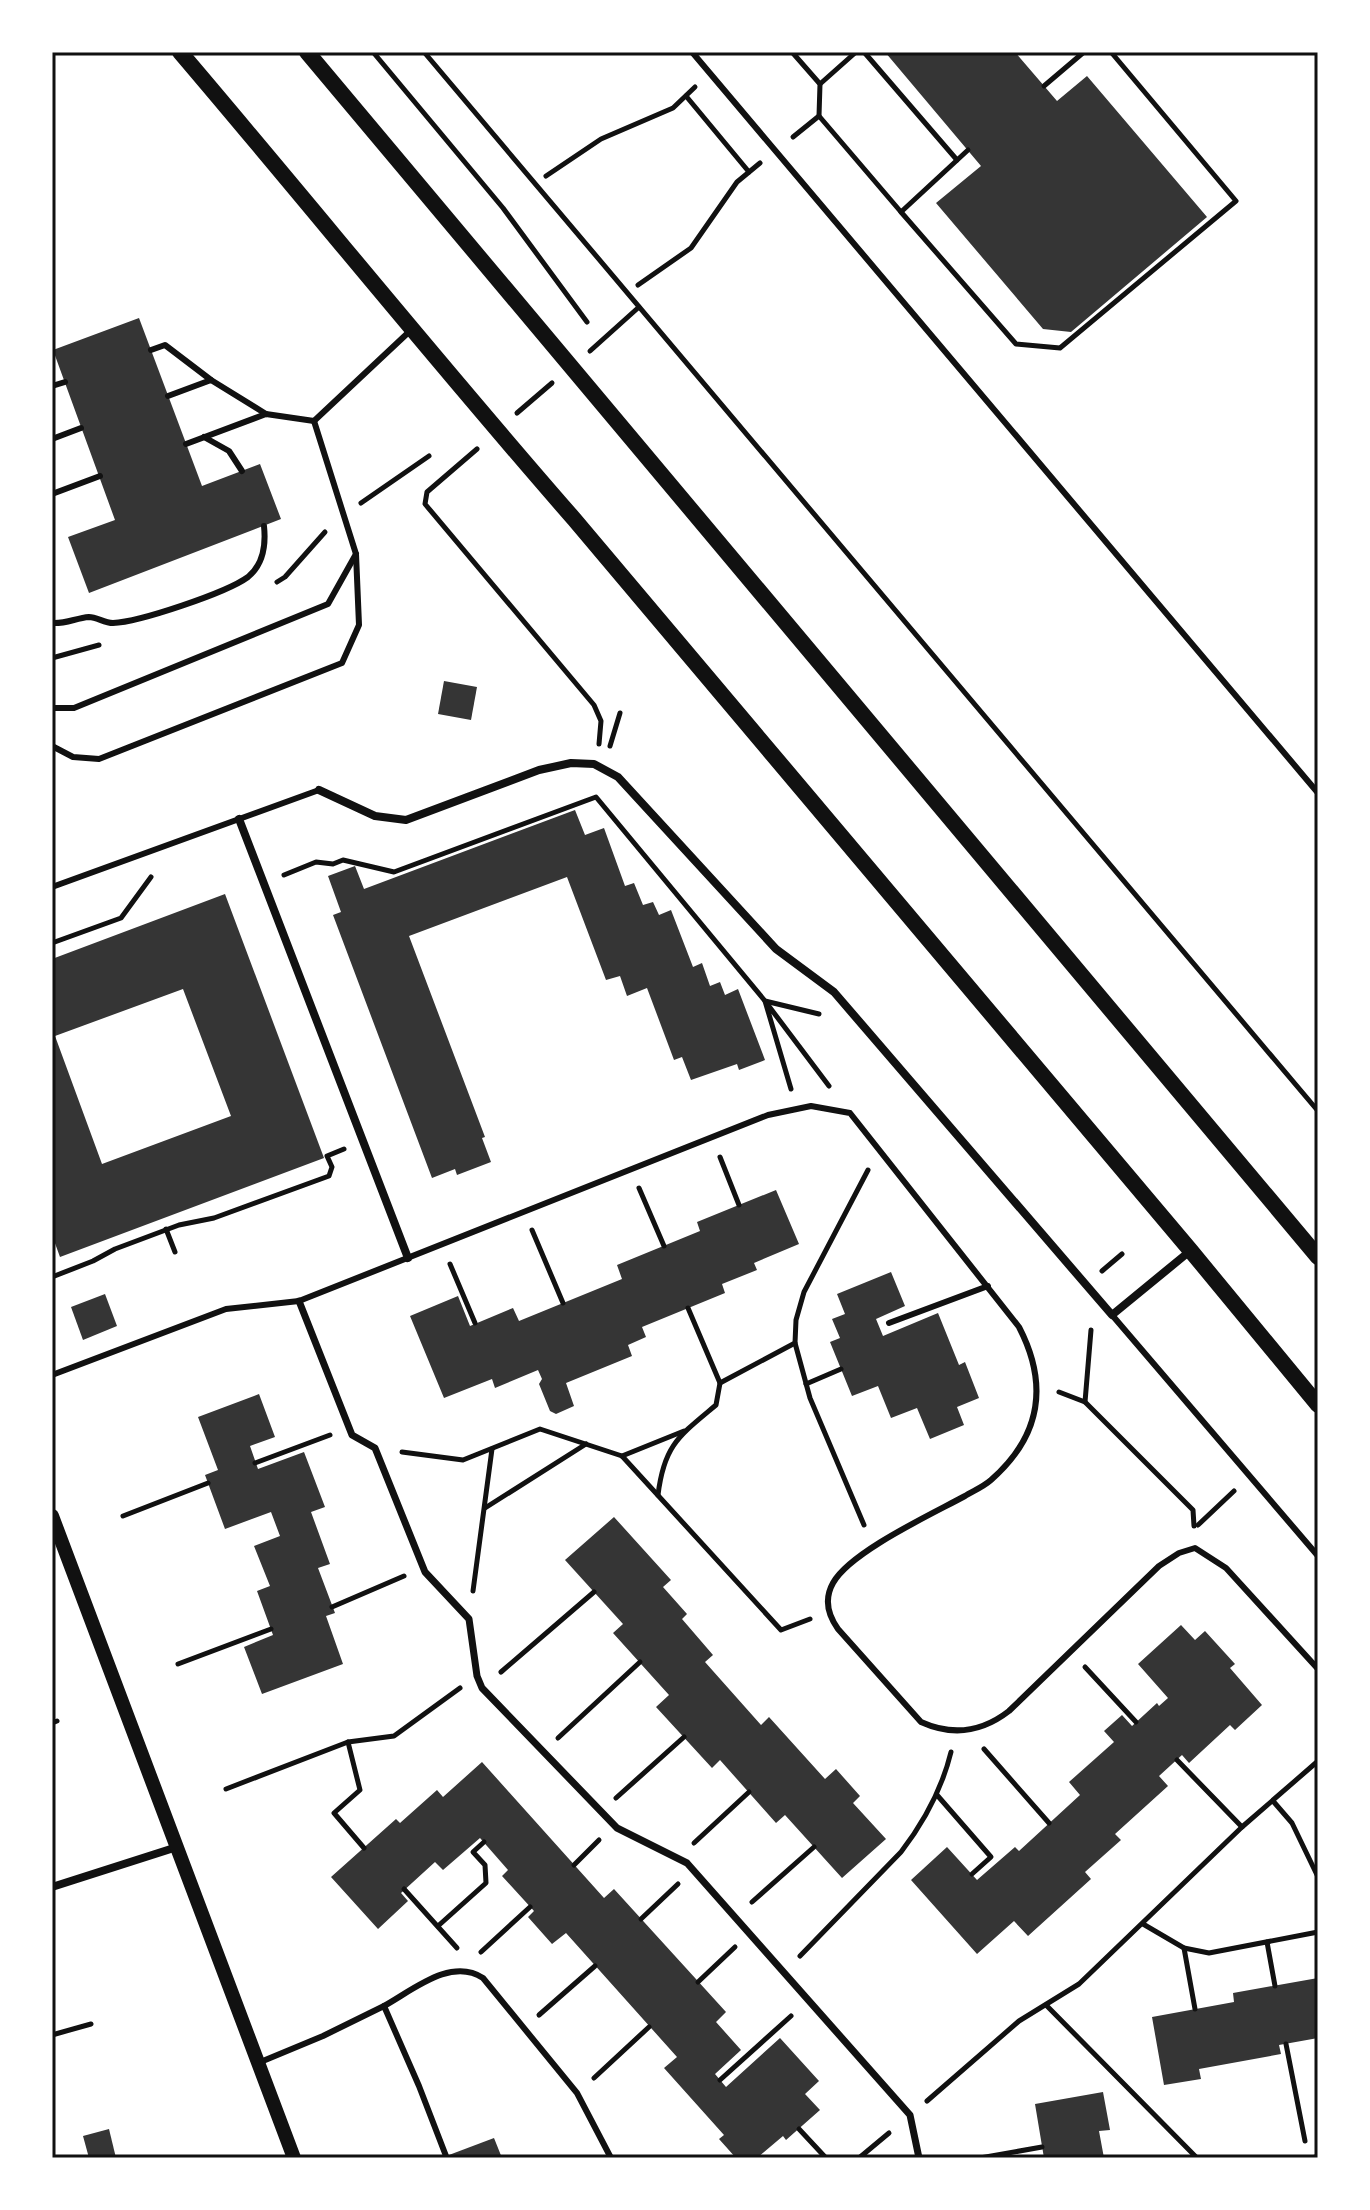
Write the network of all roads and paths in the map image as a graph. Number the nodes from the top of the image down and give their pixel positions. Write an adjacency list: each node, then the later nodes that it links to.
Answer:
1 (168, 52): 13 (street)
2 (180, 52): 13 (main road)
3 (307, 52): 72 (main road)
4 (373, 52): 23 (path)
5 (424, 52): 22 (path)
6 (692, 52): 12 (lane)
7 (792, 52): 14 (path)
8 (856, 52): 14 (path)
9 (864, 52): 18 (path)
10 (1084, 52): 15 (path)
11 (1111, 52): 21 (path)
12 (710, 73): 16 (path); 50 (lane)
13 (198, 74): 24 (main road)
14 (820, 84): 17 (path)
15 (1044, 86)
16 (686, 96): 19 (path); 20 (path)
17 (819, 116)
18 (957, 160)
19 (749, 172)
20 (546, 176)
21 (901, 212)
22 (639, 307): 26 (path); 59 (path)
23 (587, 322)
24 (413, 328): 34 (lane); 69 (main road)
25 (151, 350): 27 (lane)
26 (587, 353)
27 (211, 380): 31 (lane); 33 (lane)
28 (65, 382): 30 (lane)
29 (551, 384): 32 (path)
30 (52, 386)
31 (168, 396)
32 (517, 413)
33 (266, 414): 34 (lane); 36 (lane)
34 (314, 421): 44 (lane)
35 (81, 428): 37 (lane)
36 (204, 437): 38 (lane); 40 (lane)
37 (52, 439)
38 (186, 444)
39 (466, 458): 48 (path)
40 (242, 471)
41 (100, 476): 42 (lane)
42 (52, 494)
43 (264, 526): 45 (lane)
44 (356, 554): 46 (lane); 47 (lane)
45 (52, 623)
46 (52, 708)
47 (52, 746)
48 (594, 764): 49 (street); 80 (street)
49 (319, 790): 51 (lane)
50 (1318, 793)
51 (239, 819): 54 (lane); 61 (street)
52 (164, 873): 55 (path)
53 (283, 875): 56 (path)
54 (52, 887)
55 (52, 943)
56 (765, 1001): 57 (path); 58 (path)
57 (809, 1060)
58 (787, 1076)
59 (1318, 1111)
60 (712, 1138): 62 (lane); 63 (lane); 64 (path)
61 (362, 1142): 66 (path); 73 (street)
62 (879, 1149): 76 (lane); 84 (path)
63 (632, 1169): 65 (lane); 68 (path)
64 (739, 1205)
65 (525, 1212): 67 (lane); 78 (path)
66 (166, 1229): 70 (path); 74 (path)
67 (442, 1245): 73 (lane); 81 (path)
68 (664, 1246)
69 (1191, 1251): 80 (street); 91 (main road)
70 (175, 1252)
71 (1122, 1254): 75 (path)
72 (1318, 1257)
73 (408, 1258): 77 (lane)
74 (52, 1277)
75 (1094, 1278)
76 (988, 1286): 82 (lane); 106 (lane)
77 (299, 1301): 86 (lane); 109 (street)
78 (563, 1303)
79 (688, 1308): 87 (path)
80 (1112, 1315): 99 (lane)
81 (475, 1323)
82 (889, 1323)
83 (1092, 1332): 90 (path)
84 (795, 1343): 87 (path); 88 (path)
85 (841, 1369): 88 (path)
86 (52, 1375)
87 (720, 1383): 92 (path)
88 (806, 1384): 106 (path)
89 (1057, 1391): 90 (path)
90 (1085, 1402): 105 (path)
91 (1318, 1405)
92 (685, 1431): 97 (path); 101 (path)
93 (586, 1444): 95 (path); 97 (path); 102 (path)
94 (302, 1446): 98 (path)
95 (492, 1449): 96 (path); 102 (path)
96 (430, 1456)
97 (622, 1456): 101 (path)
98 (255, 1463)
99 (1249, 1476): 105 (path); 108 (lane)
100 (208, 1483): 104 (path)
101 (658, 1496): 112 (path)
102 (484, 1509): 113 (path)
103 (52, 1516): 139 (street)
104 (123, 1516)
105 (1194, 1529): 107 (path)
106 (873, 1548): 112 (lane)
107 (1195, 1548): 115 (lane); 118 (lane)
108 (1318, 1556)
109 (423, 1567): 111 (path); 113 (street)
110 (594, 1592): 120 (path)
111 (332, 1607)
112 (829, 1611): 123 (lane)
113 (469, 1619): 119 (street)
114 (271, 1629): 117 (path)
115 (1071, 1651): 121 (path); 122 (lane)
116 (640, 1662): 126 (path)
117 (178, 1664)
118 (1318, 1669)
119 (477, 1676): 120 (street); 125 (path)
120 (482, 1688): 126 (street)
121 (1136, 1722)
122 (967, 1730): 123 (lane); 134 (path)
123 (956, 1731): 131 (path)
124 (684, 1737): 133 (path)
125 (348, 1742): 129 (path); 141 (path)
126 (543, 1751): 133 (street)
127 (1177, 1760): 137 (path)
128 (1318, 1761): 132 (path)
129 (226, 1789)
130 (749, 1792): 136 (path)
131 (937, 1795): 144 (path); 160 (path)
132 (1273, 1801): 137 (path); 145 (path)
133 (600, 1811): 135 (street)
134 (1049, 1823)
135 (613, 1824): 142 (path); 143 (street)
136 (714, 1824)
137 (1242, 1827): 151 (path)
138 (484, 1842): 152 (path)
139 (177, 1847): 146 (street); 172 (street)
140 (814, 1847): 149 (path)
141 (364, 1848)
142 (574, 1865)
143 (693, 1870): 149 (street); 150 (path)
144 (972, 1874)
145 (1318, 1877)
146 (52, 1887)
147 (404, 1889): 152 (path)
148 (530, 1907): 155 (path)
149 (736, 1917): 154 (street)
150 (641, 1919)
151 (1143, 1924): 157 (path); 165 (path)
152 (438, 1926): 159 (path)
153 (1318, 1932): 156 (path)
154 (750, 1933): 160 (street); 161 (path)
155 (497, 1938)
156 (1267, 1942): 157 (path); 162 (path)
157 (1184, 1948): 167 (path)
158 (595, 1966): 163 (path)
159 (461, 1971): 166 (lane); 174 (lane)
160 (785, 1971): 164 (street)
161 (698, 1982)
162 (1275, 1986)
163 (560, 1997)
164 (810, 2000): 173 (path); 175 (street)
165 (1046, 2005): 175 (path); 186 (path)
166 (384, 2006): 172 (lane); 179 (lane)
167 (1195, 2009)
168 (91, 2024): 170 (path)
169 (649, 2027): 174 (path)
170 (52, 2035)
171 (1286, 2044): 177 (path)
172 (257, 2064): 180 (street)
173 (720, 2080)
174 (577, 2093): 181 (lane)
175 (910, 2115): 183 (path); 184 (street)
176 (799, 2129): 182 (path)
177 (1305, 2143)
178 (1042, 2147): 185 (path)
179 (446, 2156)
180 (294, 2158)
181 (611, 2158)
182 (826, 2158)
183 (859, 2158)
184 (919, 2158)
185 (980, 2158)
186 (1197, 2158)

